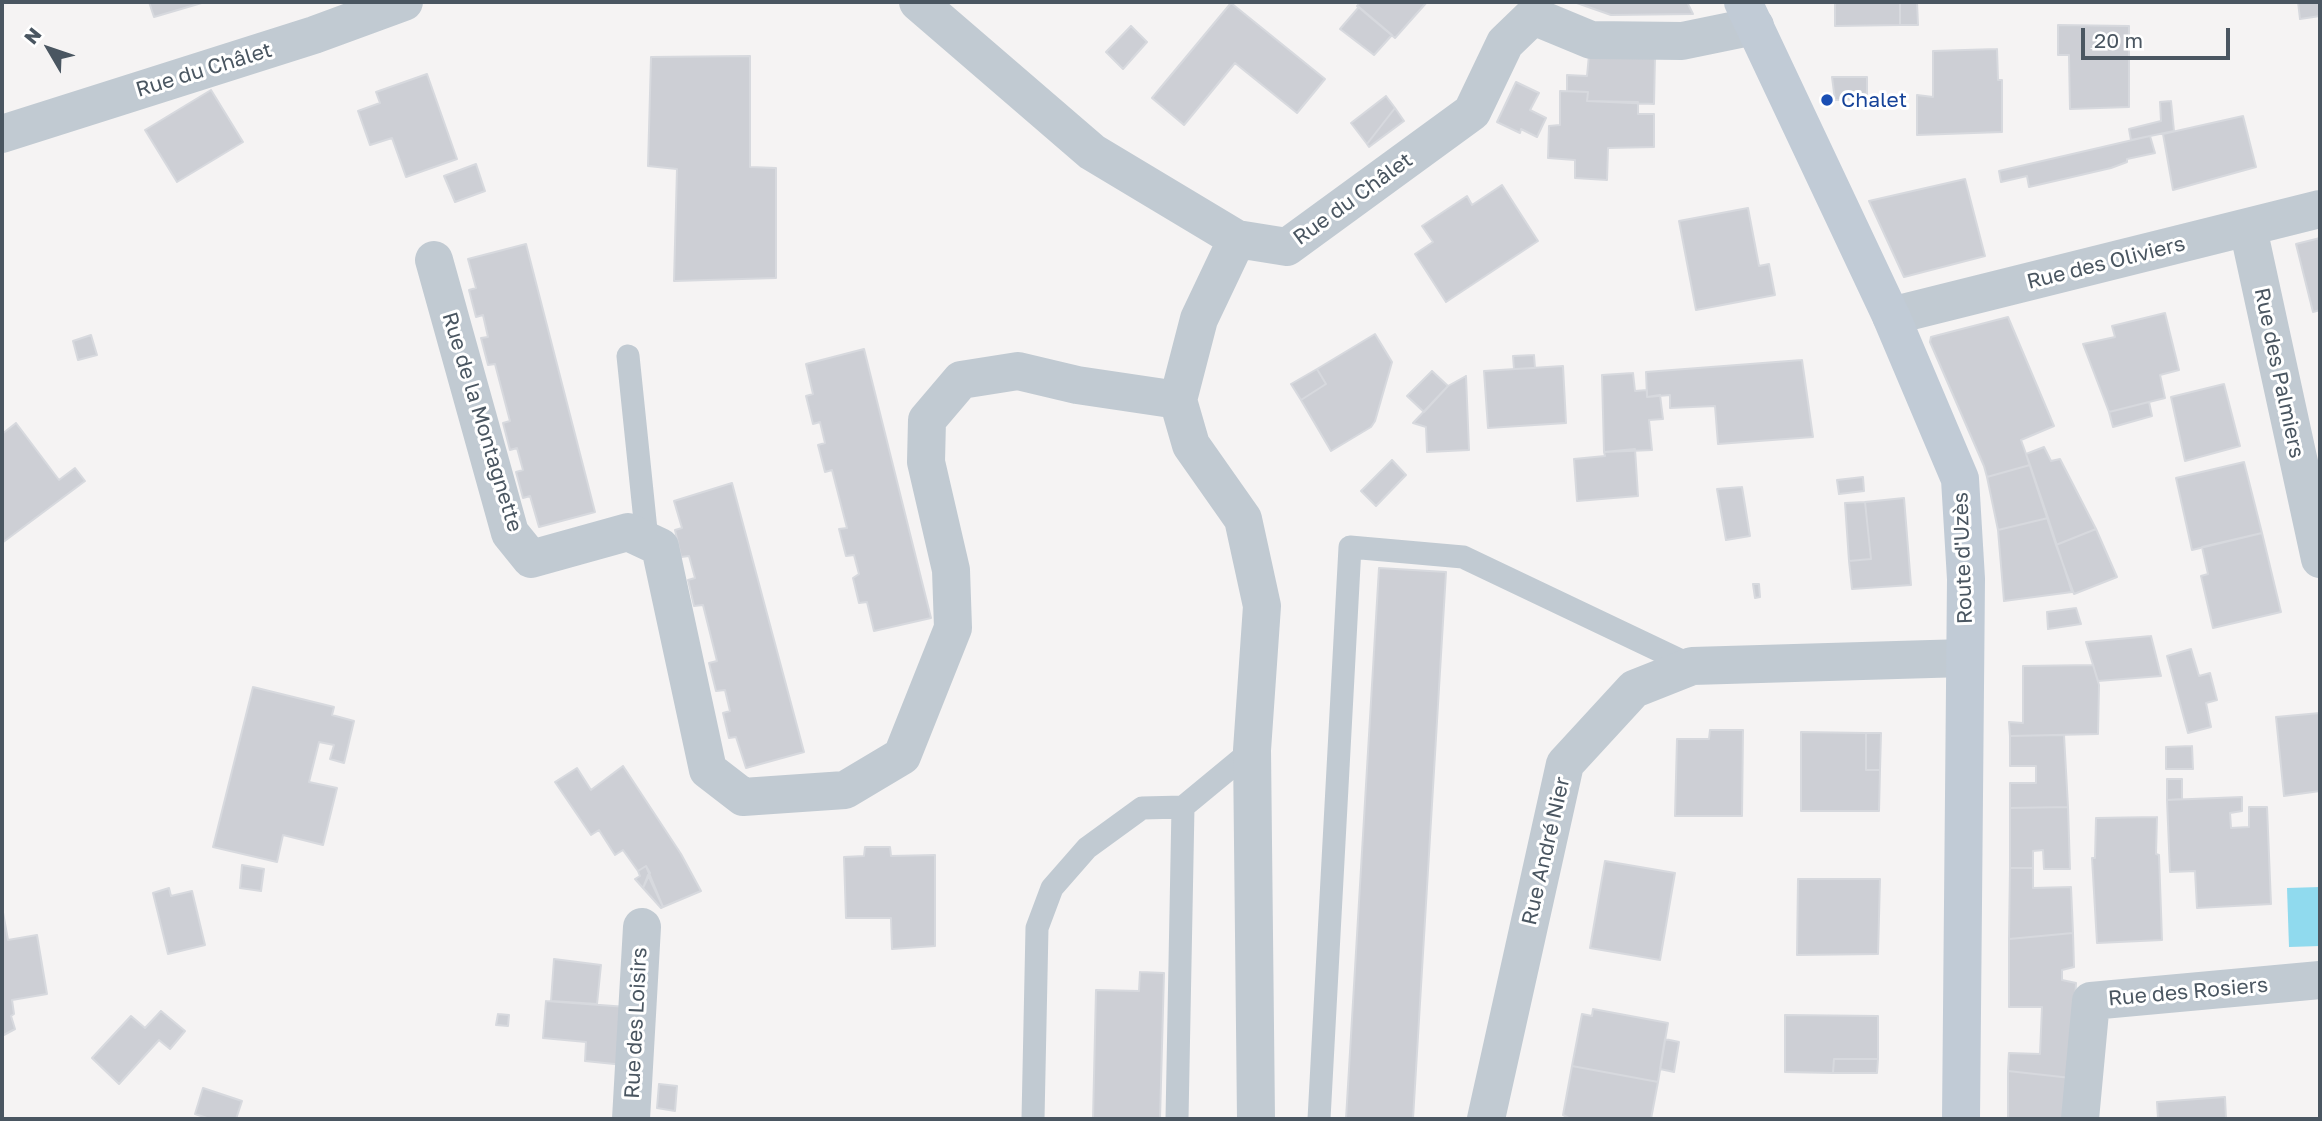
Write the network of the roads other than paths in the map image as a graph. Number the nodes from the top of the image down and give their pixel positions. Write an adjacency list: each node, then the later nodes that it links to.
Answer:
1 (404, 2): 4 (street, Rue du Châlet)
2 (918, 2): 7 (street, Rue du Châlet)
3 (1749, 14): 7 (street, Rue du Châlet); 9 (main road, Route d'Uzès)
4 (2, 134)
5 (2320, 209): 6 (street, Rue des Oliviers)
6 (2248, 228): 9 (street, Rue des Oliviers); 13 (street, Rue des Palmiers)
7 (1237, 239): 11 (street)
8 (434, 260): 12 (street, Rue de la Montagnette)
9 (1891, 316): 14 (main road, Route d'Uzès)
10 (628, 356): 12 (lane)
11 (1178, 400): 12 (street); 16 (street)
12 (647, 540)
13 (2320, 559)
14 (1965, 658): 15 (street, Rue André Nier); 26 (main road, Route d'Uzès)
15 (1692, 666): 24 (lane); 25 (street, Rue André Nier)
16 (1252, 750): 17 (lane); 23 (street)
17 (1183, 807): 21 (lane); 22 (lane)
18 (642, 927): 20 (street, Rue des Loisirs)
19 (2320, 980): 27 (street, Rue des Rosiers)
20 (631, 1119)
21 (1033, 1119)
22 (1177, 1119)
23 (1256, 1119)
24 (1319, 1119)
25 (1486, 1119)
26 (1961, 1119)
27 (2080, 1119)

